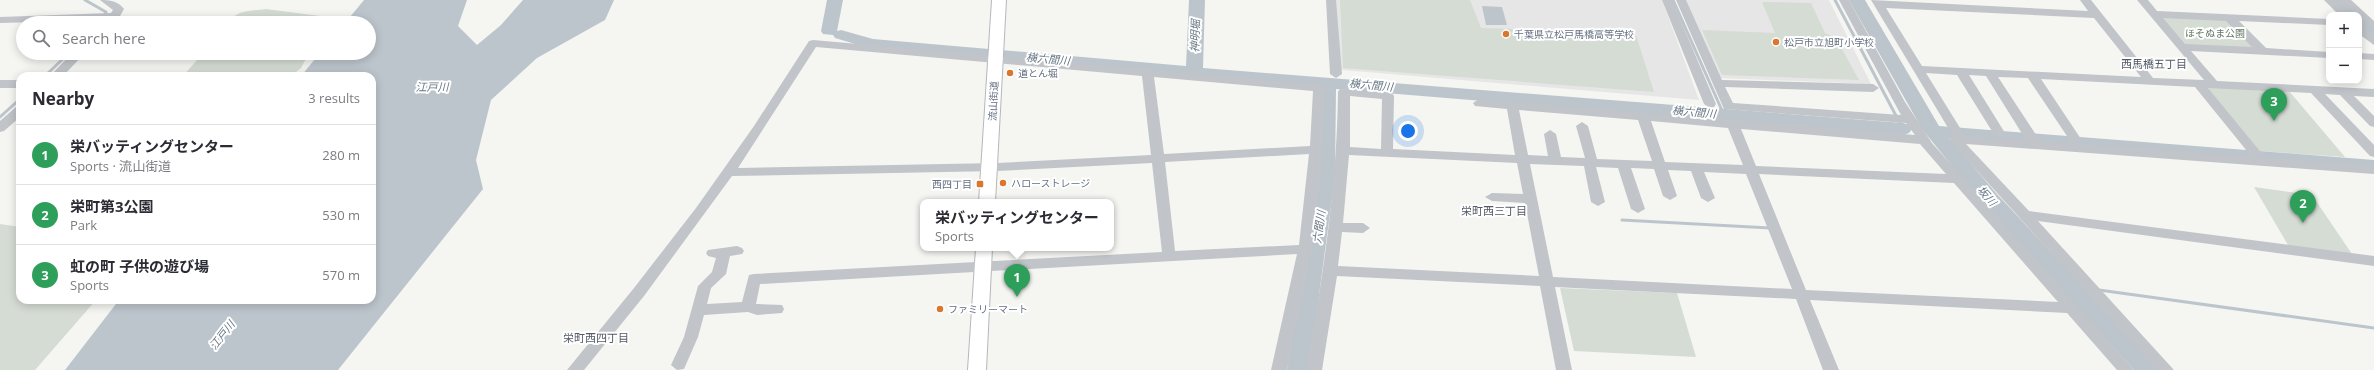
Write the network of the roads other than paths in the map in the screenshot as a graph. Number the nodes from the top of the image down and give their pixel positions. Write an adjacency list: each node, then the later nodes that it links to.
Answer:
1 (106, 0): 15 (street)
2 (999, 0): 28 (main road, 流山街道)
3 (1331, 0): 37 (street)
4 (1666, 0): 23 (street)
5 (1681, 0): 24 (street)
6 (1844, 0): 54 (street)
7 (2085, 0): 14 (street)
8 (2142, 0): 13 (street)
9 (2329, 0): 12 (street)
10 (2345, 0): 20 (street)
11 (1877, 2): 14 (street); 32 (street)
12 (2342, 12)
13 (2154, 14): 16 (street); 25 (street)
14 (2097, 15): 39 (street)
15 (115, 16)
16 (2230, 18): 19 (street); 26 (street)
17 (0, 20): 18 (street)
18 (16, 20)
19 (2326, 22)
20 (2374, 27)
21 (2362, 31): 22 (street)
22 (2374, 42)
23 (1685, 44): 24 (street); 50 (street)
24 (1700, 45): 40 (street)
25 (2182, 47): 26 (street); 44 (street)
26 (2262, 51): 27 (street)
27 (2326, 55)
28 (996, 56): 36 (street); 77 (main road, 流山街道); 81 (street)
29 (2362, 56): 30 (street)
30 (2374, 57)
31 (72, 60): 34 (street)
32 (1919, 69): 33 (street); 61 (street)
33 (1961, 71): 35 (street); 59 (street)
34 (60, 72)
35 (1989, 72): 38 (street); 64 (street)
36 (1148, 74): 65 (street); 70 (street)
37 (1336, 74)
38 (2032, 75): 39 (street); 63 (street)
39 (2149, 80): 41 (street)
40 (1717, 83): 45 (street); 54 (street)
41 (2198, 83): 44 (street); 68 (street)
42 (0, 84): 43 (street)
43 (16, 84)
44 (2213, 84): 46 (street)
45 (1873, 88)
46 (2315, 90): 47 (street); 69 (street)
47 (2344, 92): 48 (street); 55 (street)
48 (2374, 93)
49 (1479, 103): 51 (street)
50 (1710, 104)
51 (1512, 106): 53 (street); 71 (street)
52 (16, 114): 58 (street)
53 (1644, 117): 56 (street); 76 (street)
54 (1912, 122): 62 (street)
55 (2374, 123)
56 (1733, 124): 62 (street); 79 (street)
57 (1582, 126): 73 (street)
58 (0, 128)
59 (1999, 133): 61 (street); 64 (street)
60 (1550, 134): 72 (street)
61 (1959, 135): 64 (street); 90 (street)
62 (1924, 138): 82 (street)
63 (2075, 139): 64 (street); 68 (street)
64 (2032, 140): 80 (street)
65 (1314, 150): 70 (street); 93 (street)
66 (1343, 151): 67 (street); 67 (street); 91 (street)
67 (1388, 152): 71 (street)
68 (2255, 153): 74 (street)
69 (2374, 153)
70 (1158, 159): 77 (street); 96 (street)
71 (1523, 159): 72 (street); 87 (street)
72 (1555, 160): 73 (street)
73 (1590, 162): 75 (street); 88 (street)
74 (2374, 162)
75 (1624, 164): 76 (street); 89 (street)
76 (1659, 165): 78 (street); 83 (street)
77 (989, 167): 81 (street); 86 (main road, 流山街道)
78 (1696, 167): 79 (street); 85 (street)
79 (1751, 169): 82 (street); 101 (street)
80 (2374, 170)
81 (727, 172): 107 (street)
82 (1956, 179): 103 (street)
83 (1670, 196)
84 (1492, 197): 87 (street)
85 (1708, 198)
86 (987, 199)
87 (1531, 199): 100 (street)
88 (1598, 202)
89 (1638, 209)
90 (2023, 215): 97 (street); 114 (street)
91 (1335, 227): 92 (street); 99 (street)
92 (1363, 228)
93 (1304, 249): 96 (street); 109 (street)
94 (984, 251): 98 (main road)
95 (725, 252): 104 (street)
96 (1169, 256): 98 (street)
97 (2374, 262)
98 (983, 266): 102 (street); 108 (main road)
99 (1331, 271): 100 (street); 110 (street)
100 (1547, 281): 101 (street); 111 (street)
101 (1802, 295): 103 (street); 112 (street)
102 (748, 307): 104 (street); 105 (street)
103 (2072, 308): 113 (street)
104 (698, 310): 106 (street)
105 (770, 312)
106 (679, 365)
107 (575, 370)
108 (977, 370)
109 (1279, 370)
110 (1314, 370)
111 (1564, 370)
112 (1831, 370)
113 (2126, 370)
114 (2166, 370)

